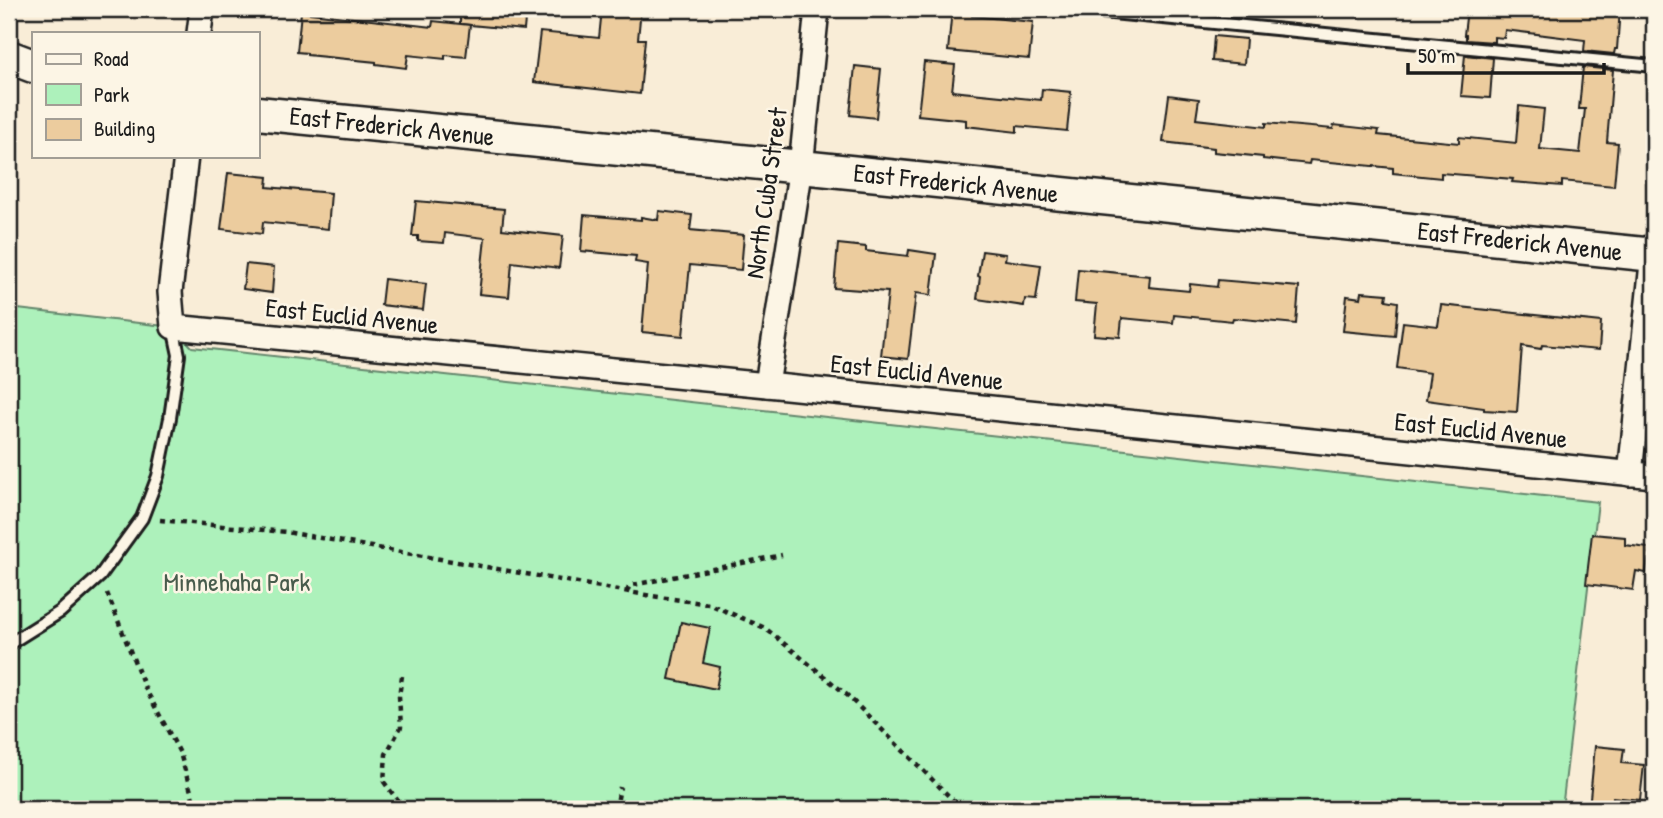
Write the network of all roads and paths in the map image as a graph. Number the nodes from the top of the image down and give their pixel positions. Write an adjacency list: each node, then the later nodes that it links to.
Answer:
1 (202, 9): 4 (street)
2 (817, 9): 10 (street, North Cuba Street)
3 (1071, 9): 7 (lane)
4 (199, 32)
5 (9, 57): 6 (main road)
6 (32, 66)
7 (1654, 66)
8 (259, 113): 10 (main road, East Frederick Avenue)
9 (186, 158): 12 (street)
10 (801, 167): 11 (main road, East Frederick Avenue); 13 (street, North Cuba Street)
11 (1654, 251): 14 (street)
12 (173, 327): 13 (street, East Euclid Avenue); 16 (lane)
13 (767, 385): 14 (street, East Euclid Avenue)
14 (1630, 474): 15 (street, East Euclid Avenue)
15 (1654, 476)
16 (142, 518): 18 (lane); 19 (path)
17 (782, 555): 19 (path)
18 (100, 576): 20 (lane); 23 (path)
19 (627, 592): 26 (path)
20 (9, 643)
21 (402, 676): 24 (path)
22 (620, 788): 25 (path)
23 (196, 809)
24 (404, 809)
25 (616, 809)
26 (962, 809)

